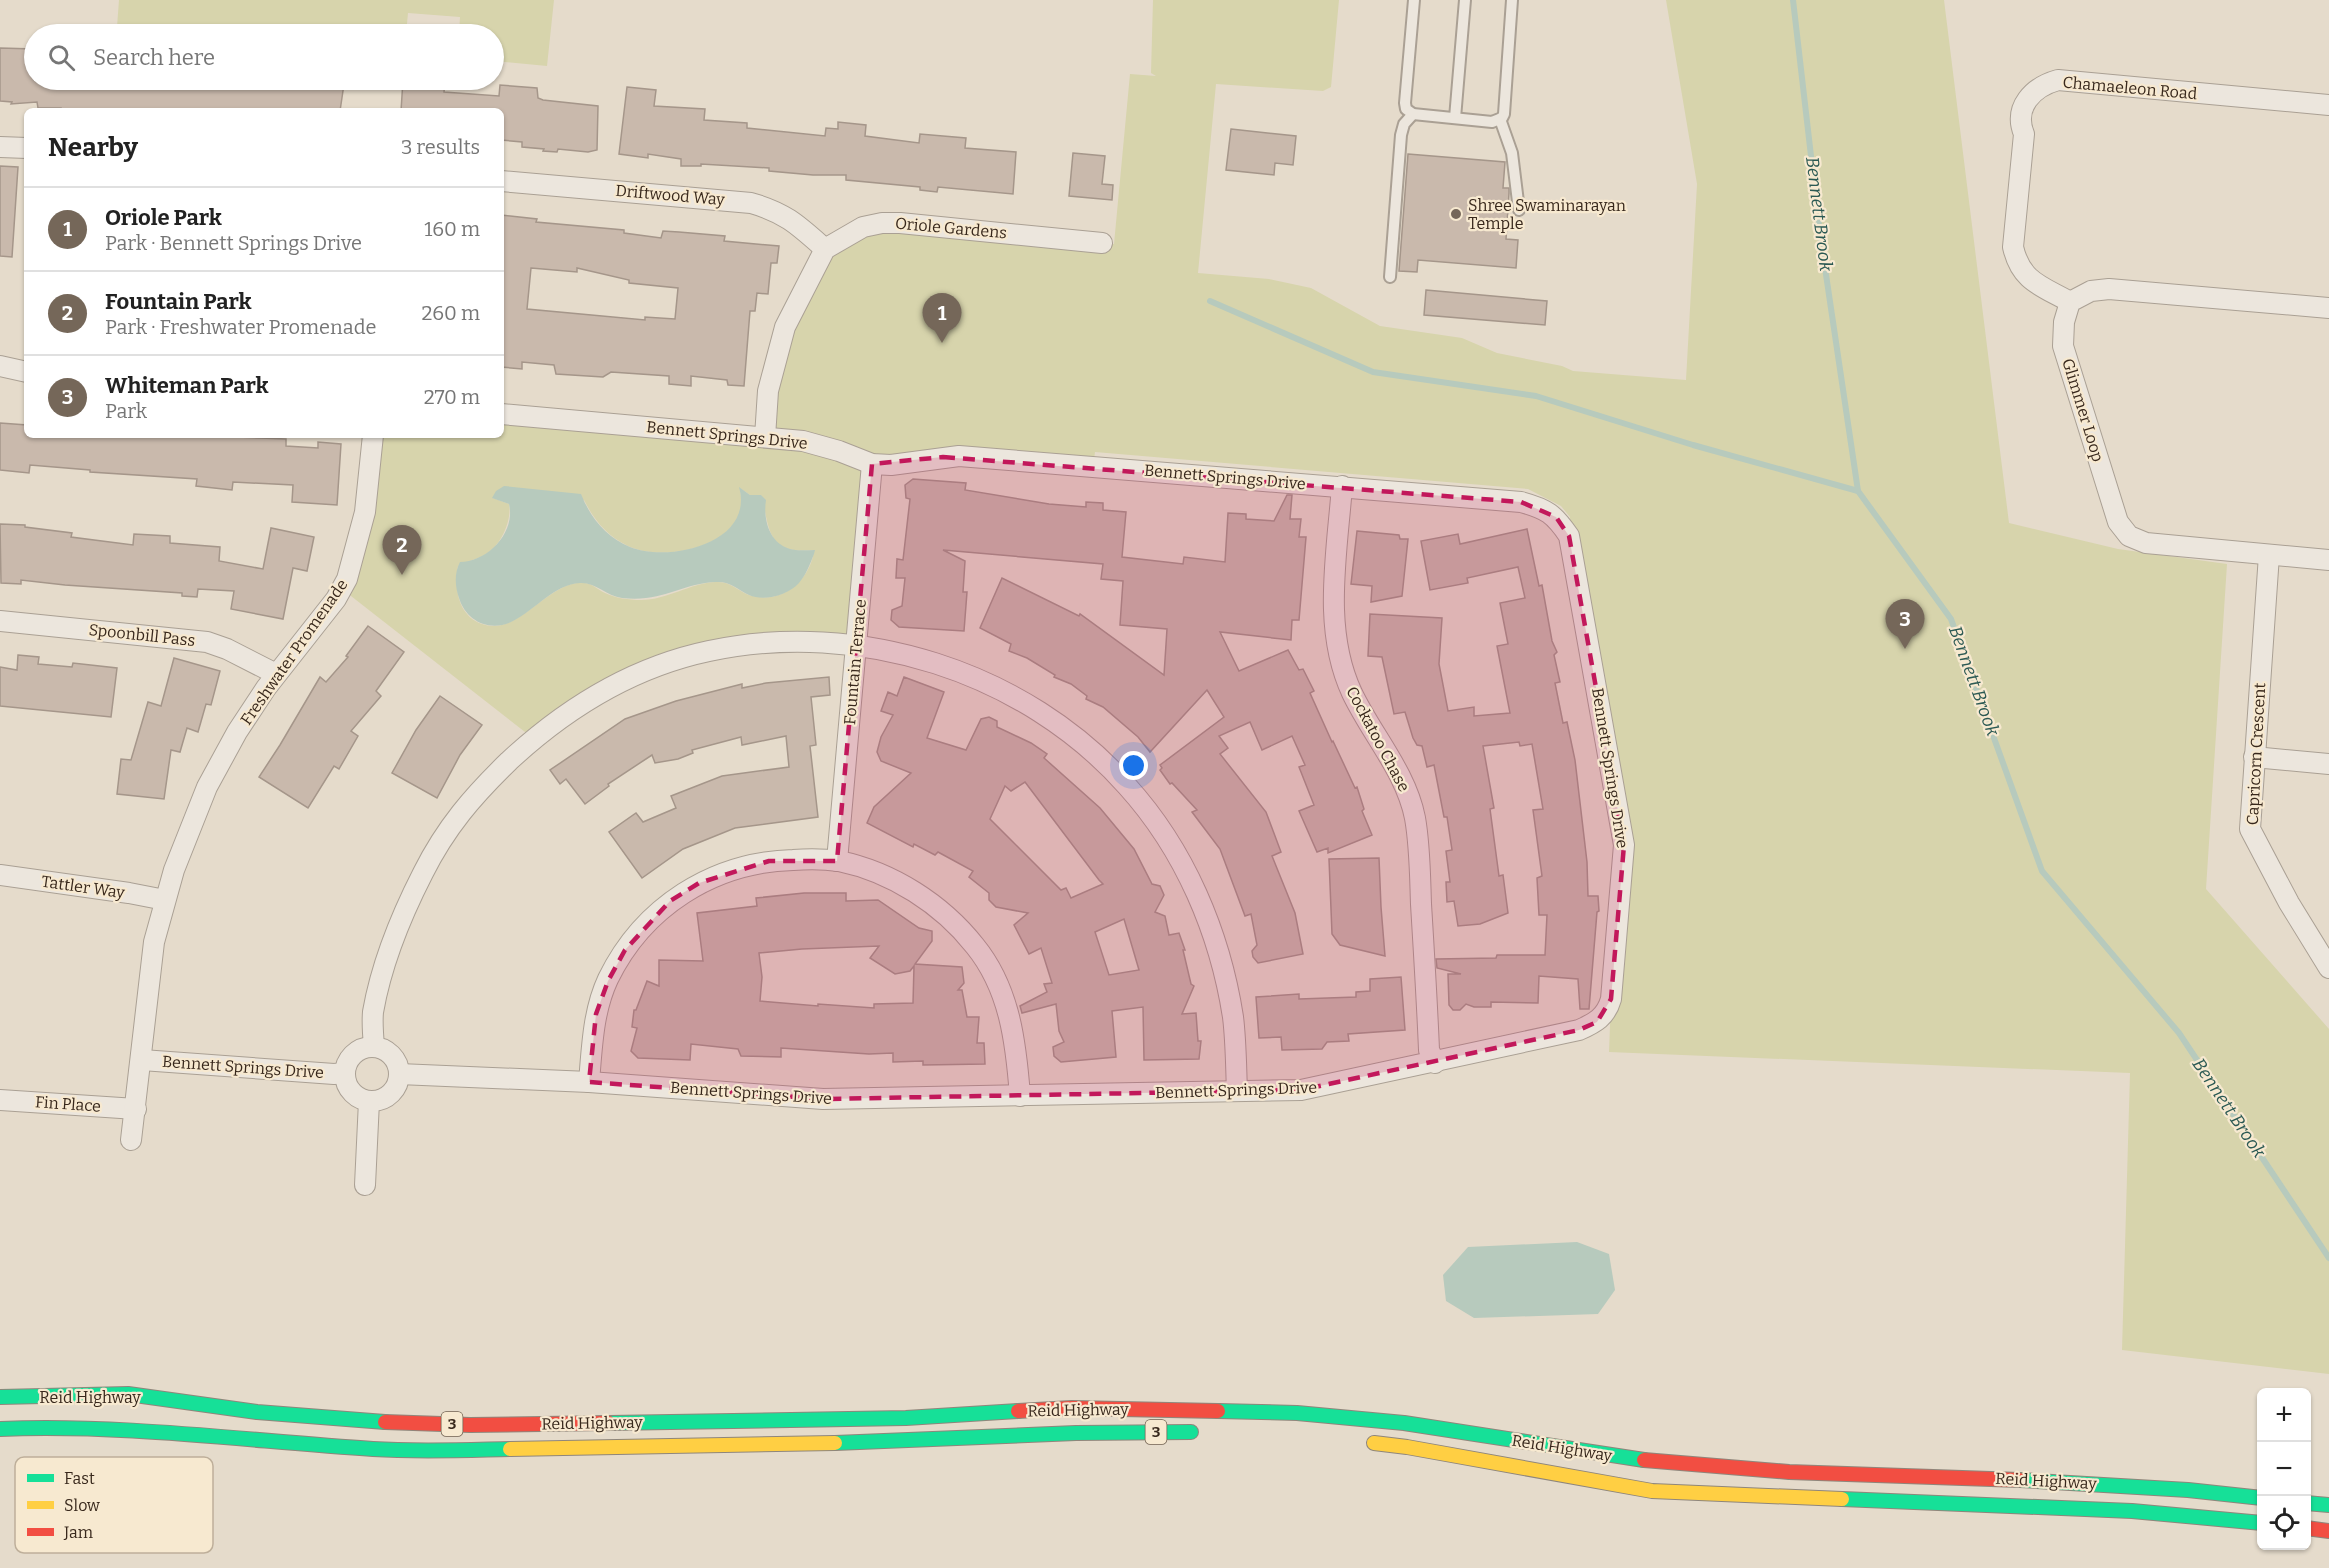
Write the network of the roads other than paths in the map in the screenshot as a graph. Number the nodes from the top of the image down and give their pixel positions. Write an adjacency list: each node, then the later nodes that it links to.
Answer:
1 (1414, 0): 5 (lane)
2 (1464, 0): 6 (lane)
3 (1512, 0): 7 (lane)
4 (2329, 105): 15 (street, Chamaeleon Road)
5 (1413, 114): 6 (lane); 14 (lane)
6 (1455, 118): 7 (lane)
7 (1500, 119): 11 (lane)
8 (0, 147): 9 (street)
9 (24, 148)
10 (504, 181): 13 (street, Driftwood Way)
11 (1519, 210)
12 (1102, 243): 13 (street, Oriole Gardens)
13 (825, 249): 20 (street)
14 (1390, 277)
15 (2070, 302): 16 (street); 24 (street, Glimmer Loop)
16 (2329, 308)
17 (0, 366): 18 (street)
18 (24, 371)
19 (504, 414): 20 (street, Bennett Springs Drive)
20 (765, 437): 22 (street, Bennett Springs Drive)
21 (373, 438): 28 (street, Freshwater Promenade)
22 (872, 464): 23 (street, Bennett Springs Drive); 27 (street, Fountain Terrace)
23 (1342, 486): 37 (street, Cockatoo Chase); 37 (street, Bennett Springs Drive)
24 (2269, 555): 25 (street, Glimmer Loop); 29 (street, Capricorn Crescent)
25 (2329, 560)
26 (0, 621): 28 (street, Spoonbill Pass)
27 (856, 646): 31 (street, Fountain Terrace); 35 (street); 41 (street)
28 (276, 674): 33 (street, Freshwater Promenade)
29 (2254, 757): 30 (street); 34 (street, Capricorn Crescent)
30 (2329, 764)
31 (837, 861): 40 (street); 42 (street)
32 (0, 875): 33 (street, Tattler Way)
33 (165, 900): 36 (street, Freshwater Promenade)
34 (2329, 968)
35 (374, 1046): 38 (street); 39 (street)
36 (142, 1060): 38 (street, Bennett Springs Drive); 45 (street, Freshwater Promenade)
37 (1435, 1063): 41 (street, Bennett Springs Drive)
38 (345, 1073): 44 (street)
39 (399, 1074): 40 (street, Bennett Springs Drive); 44 (street)
40 (589, 1082): 42 (street, Bennett Springs Drive)
41 (1237, 1091): 42 (street, Bennett Springs Drive)
42 (1020, 1096)
43 (0, 1100): 45 (street, Fin Place)
44 (369, 1101): 47 (street)
45 (136, 1109): 46 (street, Freshwater Promenade)
46 (131, 1140)
47 (365, 1185)
48 (0, 1397): 52 (highway, Reid Highway / 3)
49 (0, 1429): 50 (highway, Reid Highway / 3)
50 (1204, 1432)
51 (1363, 1442): 55 (highway, Reid Highway)
52 (2257, 1497)
53 (2311, 1503): 54 (highway)
54 (2329, 1505)
55 (2257, 1523)
56 (2311, 1529): 57 (highway)
57 (2329, 1531)

